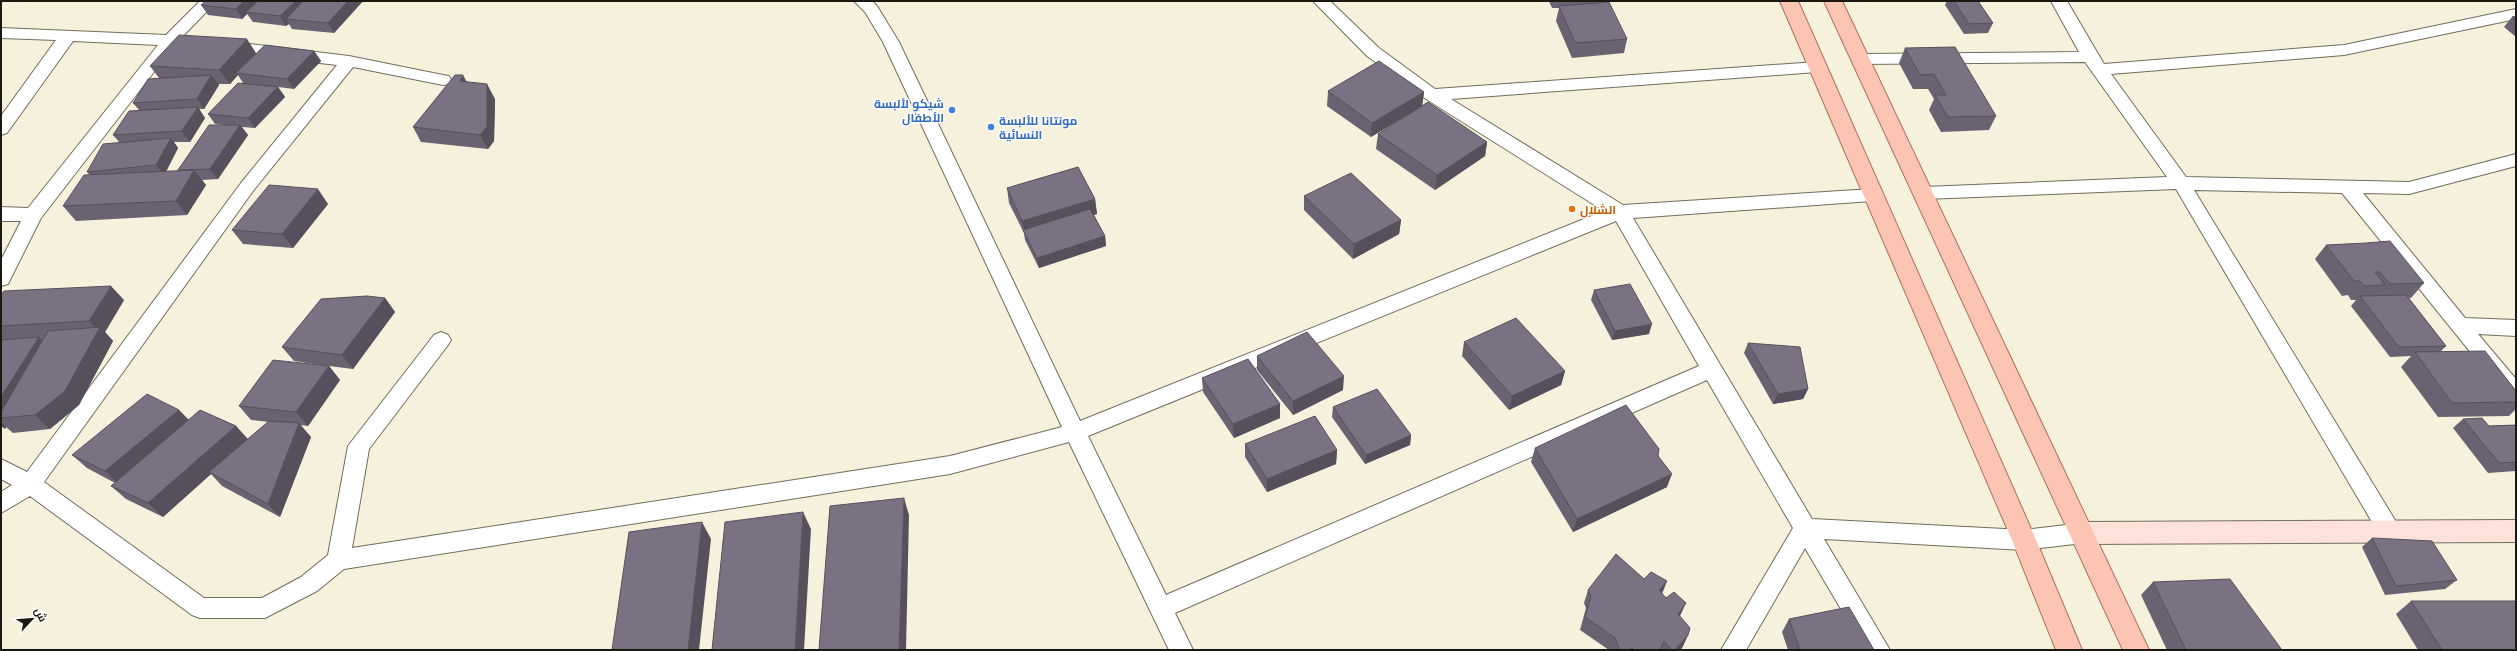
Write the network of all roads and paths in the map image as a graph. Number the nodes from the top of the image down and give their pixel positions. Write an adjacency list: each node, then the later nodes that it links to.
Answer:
1 (209, 1): 10 (street)
2 (862, 1): 32 (street)
3 (1321, 1): 16 (street)
4 (1833, 1): 11 (main road)
5 (2059, 1): 13 (street)
6 (1787, 3): 14 (main road)
7 (2516, 14): 13 (street)
8 (1, 33): 9 (street)
9 (68, 36): 10 (street); 17 (street)
10 (170, 40): 12 (street); 25 (street)
11 (1861, 59): 13 (street); 21 (main road)
12 (349, 61): 15 (street); 34 (street)
13 (2094, 64): 19 (street)
14 (1817, 67): 16 (street); 22 (main road)
15 (443, 80)
16 (1432, 95): 23 (street)
17 (1, 128)
18 (2516, 160): 20 (street)
19 (2181, 183): 20 (street); 21 (street); 38 (street)
20 (2347, 186): 27 (street)
21 (1924, 193): 39 (main road)
22 (1872, 195): 23 (street); 40 (main road)
23 (1620, 212): 30 (street); 32 (street)
24 (1, 214): 25 (street)
25 (33, 214): 26 (street)
26 (1, 279)
27 (2461, 325): 28 (street); 31 (street)
28 (2516, 328)
29 (441, 340): 41 (street)
30 (1710, 369): 36 (street); 42 (street)
31 (2516, 394)
32 (1075, 432): 41 (street); 42 (street)
33 (1, 468): 34 (street)
34 (30, 484): 35 (street); 41 (street)
35 (1, 504)
36 (1805, 528): 40 (street); 44 (street); 45 (street)
37 (2516, 530): 38 (street)
38 (2390, 532): 39 (street)
39 (2083, 533): 40 (street); 47 (main road)
40 (2024, 540): 46 (main road)
41 (338, 560)
42 (1160, 609): 43 (street)
43 (1181, 650)
44 (1733, 650)
45 (1878, 650)
46 (2069, 650)
47 (2136, 650)

